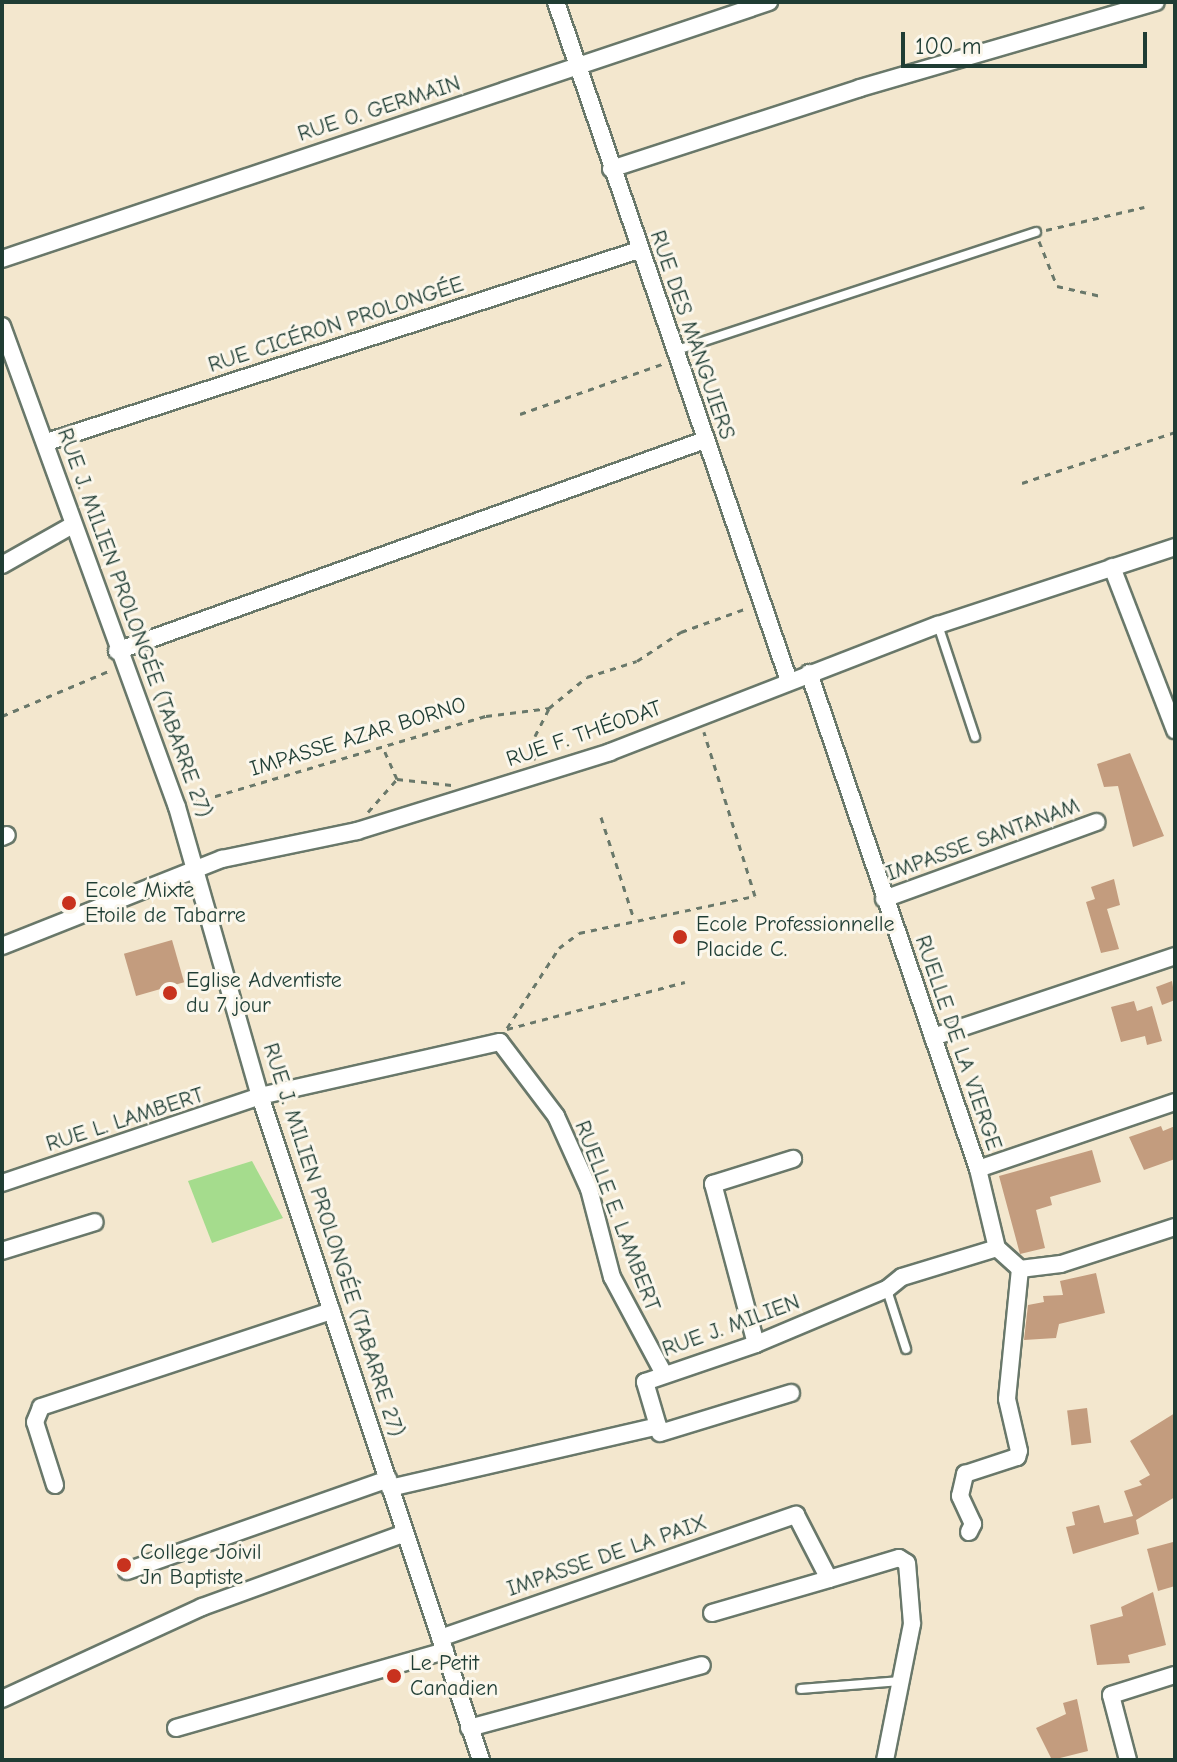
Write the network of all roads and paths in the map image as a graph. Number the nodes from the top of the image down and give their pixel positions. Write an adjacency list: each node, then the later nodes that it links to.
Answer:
1 (556, 2): 4 (street, RUE DES MANGUIERS)
2 (769, 2): 4 (street, RUE O. GERMAIN)
3 (1156, 2): 5 (street)
4 (578, 69): 5 (street, RUE DES MANGUIERS); 9 (street, RUE O. GERMAIN)
5 (611, 169): 8 (street, RUE DES MANGUIERS)
6 (1144, 207): 7 (path)
7 (1036, 232): 10 (path); 12 (lane)
8 (639, 250): 12 (street, RUE DES MANGUIERS); 16 (street, RUE CICÉRON PROLONGÉE)
9 (2, 259)
10 (1101, 296)
11 (2, 326): 16 (street, RUE J. MILIEN PROLONGÉE (TABARRE 27))
12 (675, 355): 13 (path); 15 (street, RUE DES MANGUIERS)
13 (520, 414)
14 (1175, 432): 17 (path)
15 (705, 440): 22 (street, RUE DES MANGUIERS); 24 (street)
16 (47, 442): 18 (street, RUE J. MILIEN PROLONGÉE (TABARRE 27))
17 (1022, 483)
18 (71, 526): 20 (street); 24 (street, RUE J. MILIEN PROLONGÉE (TABARRE 27))
19 (1175, 547): 21 (street, RUE F. THÉODAT)
20 (2, 565)
21 (1112, 567): 23 (street, RUE F. THÉODAT); 30 (street)
22 (762, 602): 26 (street, RUE DES MANGUIERS); 27 (path)
23 (938, 625): 25 (street, RUE F. THÉODAT); 31 (lane)
24 (119, 658): 28 (path); 36 (street, RUE J. MILIEN PROLONGÉE (TABARRE 27))
25 (809, 673): 26 (street, RUE F. THÉODAT); 41 (street, RUELLE DE LA VIERGE)
26 (789, 681): 29 (street, RUE F. THÉODAT)
27 (549, 708): 32 (path, IMPASSE AZAR BORNO); 33 (path)
28 (2, 716)
29 (699, 717): 33 (street, RUE F. THÉODAT); 42 (path)
30 (1175, 730)
31 (975, 737)
32 (383, 747): 34 (path); 36 (path, IMPASSE AZAR BORNO)
33 (535, 777): 35 (street, RUE F. THÉODAT)
34 (397, 779): 35 (path); 39 (path)
35 (470, 794): 39 (street, RUE F. THÉODAT)
36 (177, 807): 40 (street, RUE J. MILIEN PROLONGÉE (TABARRE 27))
37 (601, 817): 42 (path)
38 (1097, 822): 41 (street, IMPASSE SANTANAM)
39 (357, 831): 40 (street, RUE F. THÉODAT)
40 (197, 868): 43 (street, RUE F. THÉODAT); 48 (street, RUE J. MILIEN PROLONGÉE (TABARRE 27))
41 (884, 899): 47 (street, RUELLE DE LA VIERGE)
42 (634, 919): 46 (path)
43 (2, 946)
44 (1175, 956): 47 (street)
45 (685, 982): 46 (path)
46 (503, 1036): 48 (street); 62 (street, RUELLE E. LAMBERT)
47 (933, 1037): 51 (street, RUELLE DE LA VIERGE)
48 (260, 1096): 52 (street, RUE L. LAMBERT); 59 (street, RUE J. MILIEN PROLONGÉE (TABARRE 27))
49 (1175, 1102): 51 (street)
50 (793, 1159): 60 (street)
51 (978, 1169): 55 (street, RUELLE DE LA VIERGE)
52 (2, 1183)
53 (95, 1222): 56 (street)
54 (1175, 1227): 57 (street)
55 (997, 1248): 57 (street); 58 (street, RUE J. MILIEN)
56 (2, 1251)
57 (1020, 1269): 67 (street)
58 (887, 1289): 60 (street, RUE J. MILIEN); 61 (lane)
59 (332, 1311): 65 (street, RUE J. MILIEN PROLONGÉE (TABARRE 27)); 66 (street)
60 (756, 1344): 62 (street, RUE J. MILIEN)
61 (906, 1349)
62 (664, 1374): 64 (street, RUE J. MILIEN)
63 (791, 1393): 64 (street)
64 (658, 1426): 65 (street)
65 (389, 1483): 68 (street, RUE J. MILIEN PROLONGÉE (TABARRE 27)); 69 (street)
66 (55, 1485)
67 (969, 1532)
68 (405, 1533): 72 (street, RUE J. MILIEN PROLONGÉE (TABARRE 27)); 77 (street)
69 (127, 1571)
70 (829, 1579): 71 (street); 72 (street, IMPASSE DE LA PAIX); 75 (street)
71 (712, 1613)
72 (443, 1644): 78 (street, IMPASSE DE LA PAIX); 79 (street, RUE J. MILIEN PROLONGÉE (TABARRE 27))
73 (702, 1665): 79 (street)
74 (1175, 1675): 82 (street)
75 (904, 1681): 76 (lane); 81 (street)
76 (801, 1689)
77 (2, 1699)
78 (176, 1728)
79 (469, 1728): 80 (street, RUE J. MILIEN PROLONGÉE (TABARRE 27))
80 (481, 1760)
81 (885, 1760)
82 (1128, 1760)

